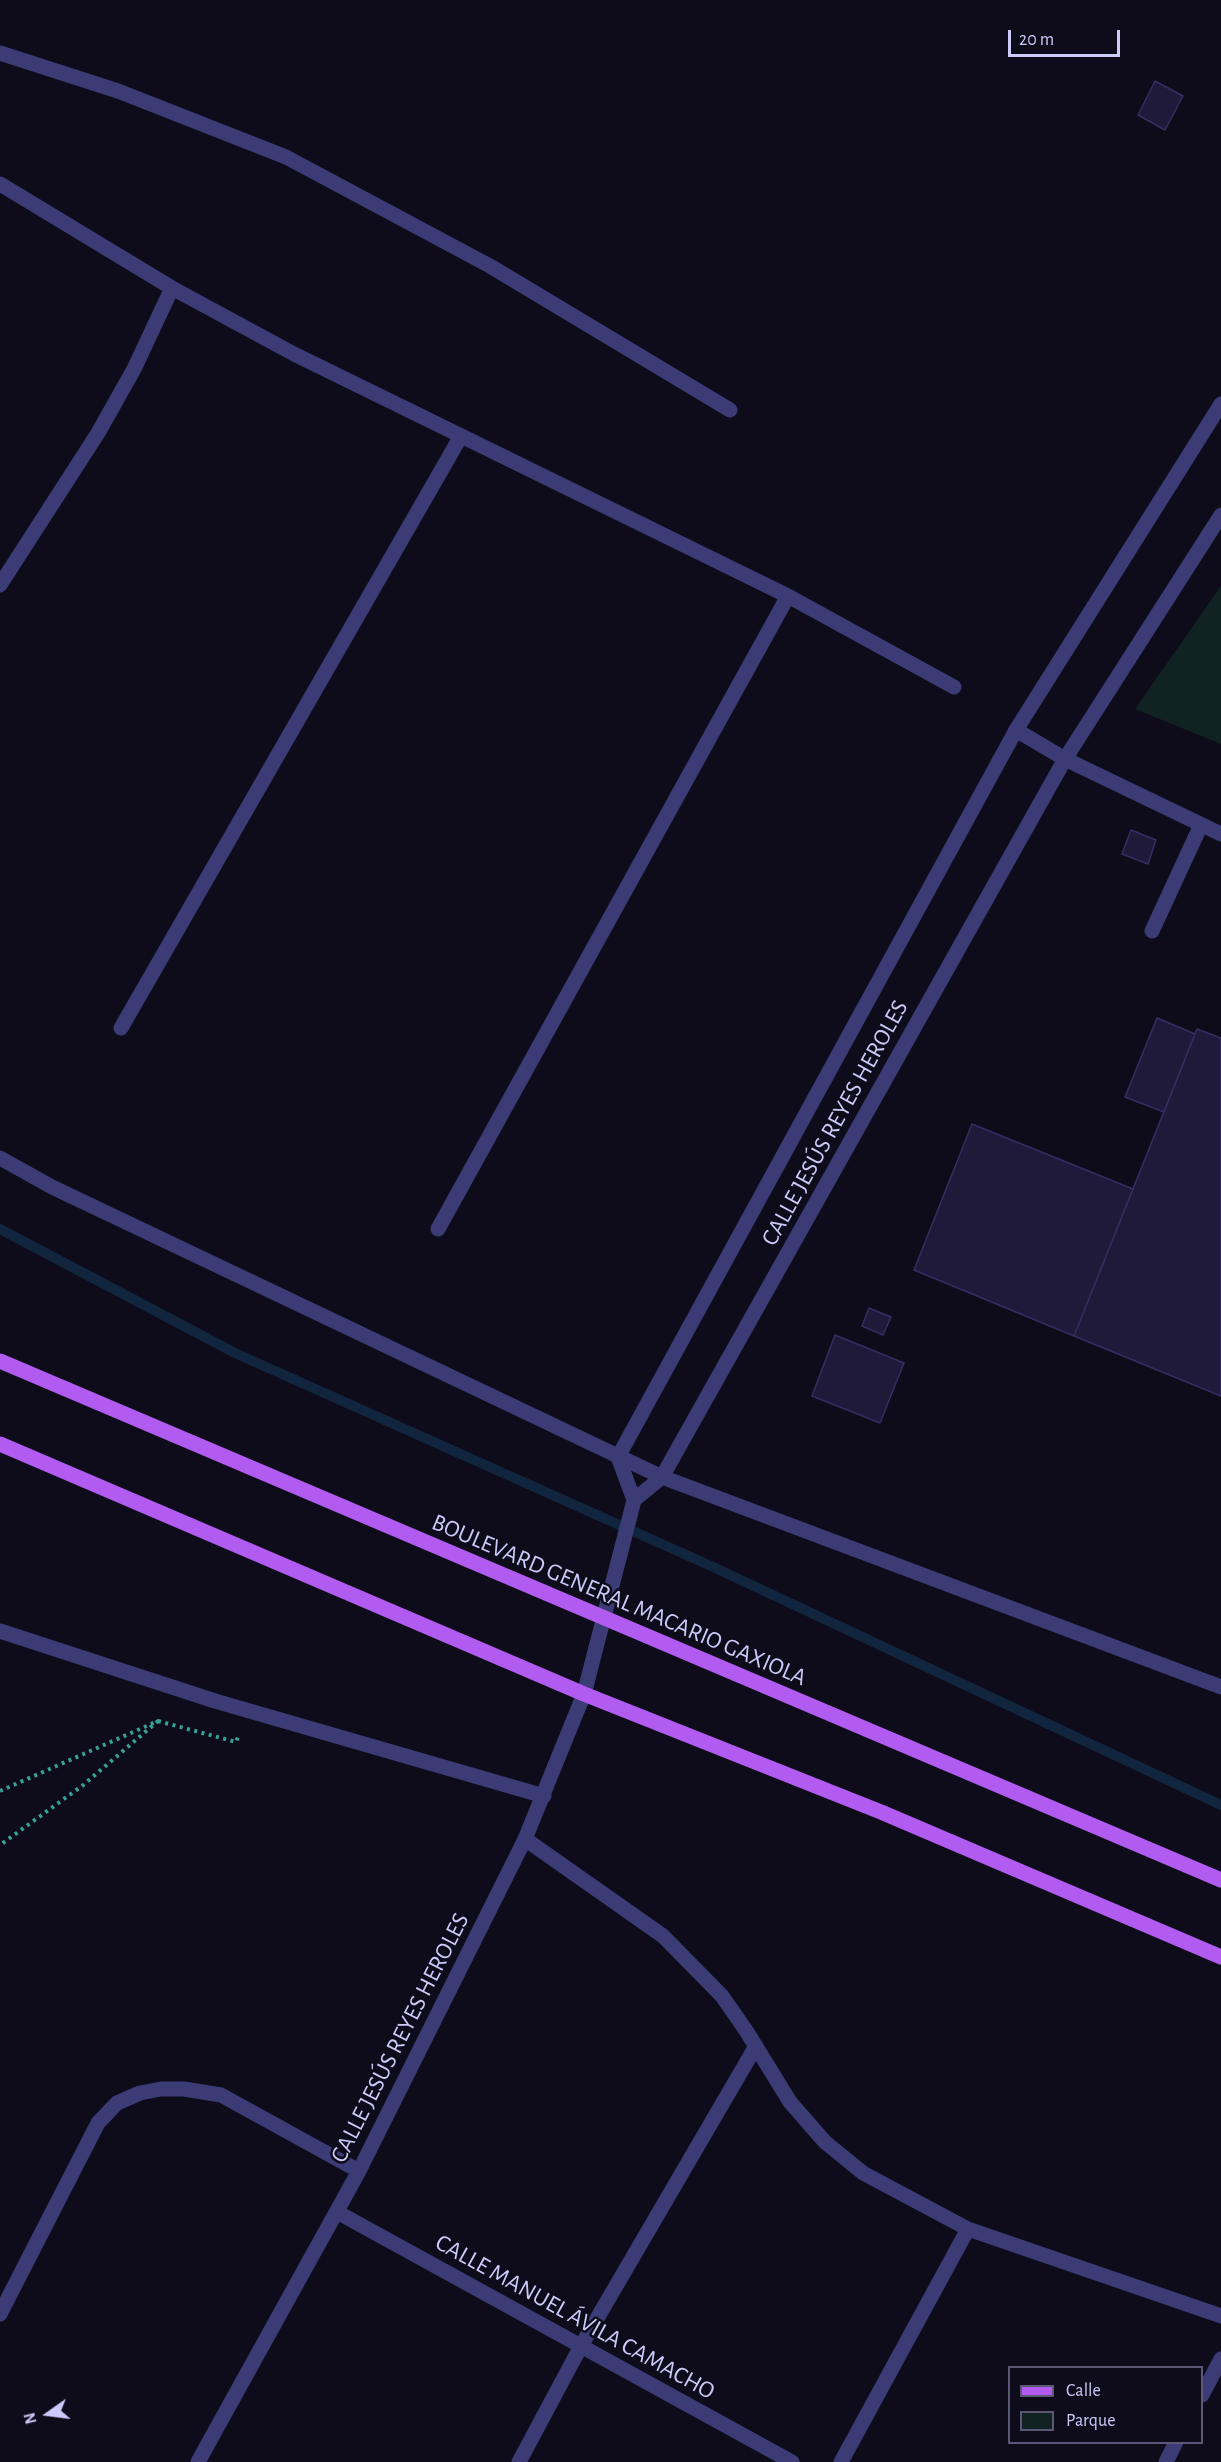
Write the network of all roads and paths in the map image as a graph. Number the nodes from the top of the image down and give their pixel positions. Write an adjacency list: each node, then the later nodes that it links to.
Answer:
1 (0, 52): 5 (street)
2 (0, 184): 3 (street)
3 (172, 288): 6 (street); 8 (street)
4 (1221, 404): 11 (street)
5 (730, 410)
6 (461, 436): 9 (street); 16 (street)
7 (1221, 515): 12 (street, CALLE JESÚS REYES HEROLES)
8 (0, 585)
9 (788, 596): 10 (street); 18 (street)
10 (954, 687)
11 (1016, 730): 12 (street); 21 (street)
12 (1065, 759): 13 (street); 22 (street, CALLE JESÚS REYES HEROLES)
13 (1202, 825): 14 (street); 15 (street)
14 (1221, 834)
15 (1152, 931)
16 (121, 1028)
17 (0, 1158): 21 (street)
18 (438, 1229)
19 (0, 1361): 24 (main road, BOULEVARD GENERAL MACARIO GAXIOLA)
20 (0, 1444): 27 (main road)
21 (618, 1457): 22 (street); 23 (street)
22 (662, 1477): 23 (street, CALLE JESÚS REYES HEROLES); 26 (street)
23 (632, 1506): 24 (street, CALLE JESÚS REYES HEROLES)
24 (604, 1618): 27 (street, CALLE JESÚS REYES HEROLES); 32 (main road, BOULEVARD GENERAL MACARIO GAXIOLA)
25 (0, 1631): 29 (street)
26 (1221, 1687)
27 (584, 1694): 29 (street, CALLE JESÚS REYES HEROLES); 33 (main road)
28 (0, 1791): 31 (path)
29 (544, 1796): 30 (street, CALLE JESÚS REYES HEROLES)
30 (525, 1839): 34 (street); 35 (street, CALLE JESÚS REYES HEROLES)
31 (0, 1845)
32 (1221, 1880)
33 (1221, 1957)
34 (756, 2046): 37 (street); 40 (street)
35 (359, 2171): 36 (street, CALLE JESÚS REYES HEROLES); 38 (street)
36 (337, 2212): 40 (street, CALLE MANUEL ÁVILA CAMACHO); 44 (street, CALLE JESÚS REYES HEROLES)
37 (968, 2229): 39 (street); 47 (street)
38 (0, 2314)
39 (1221, 2316)
40 (581, 2346): 45 (street); 46 (street, CALLE MANUEL ÁVILA CAMACHO)
41 (1221, 2359): 42 (street)
42 (1203, 2393)
43 (1175, 2444): 48 (street)
44 (198, 2462)
45 (519, 2462)
46 (792, 2462)
47 (841, 2462)
48 (1166, 2462)

